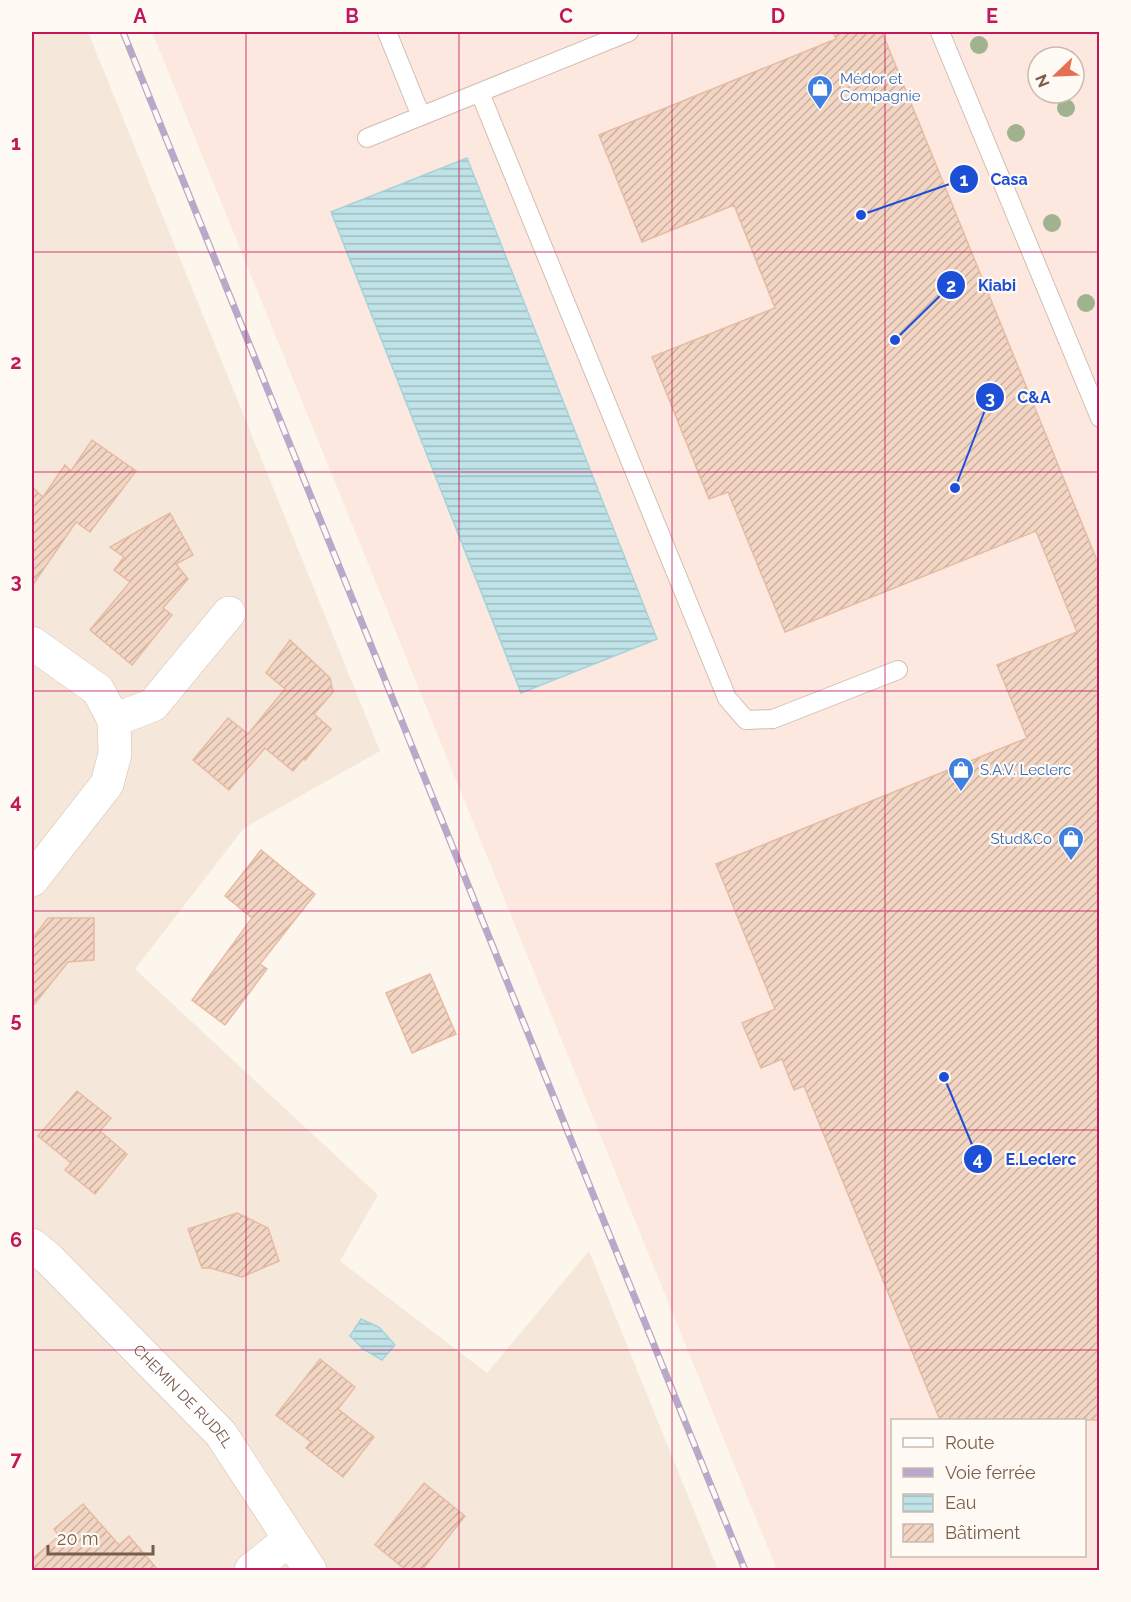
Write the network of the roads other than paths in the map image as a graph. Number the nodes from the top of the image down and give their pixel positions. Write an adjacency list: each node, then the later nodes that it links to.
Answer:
1 (387, 32): 5 (lane)
2 (629, 32): 4 (lane)
3 (939, 32): 7 (lane)
4 (480, 93): 5 (lane); 10 (lane)
5 (422, 116): 6 (lane)
6 (367, 138)
7 (1100, 418)
8 (229, 613): 11 (street)
9 (32, 643): 11 (street)
10 (898, 670)
11 (114, 720): 12 (street)
12 (32, 880)
13 (32, 1245): 14 (street, CHEMIN DE RUDEL)
14 (290, 1540): 15 (street); 16 (street, CHEMIN DE RUDEL)
15 (251, 1570)
16 (310, 1570)

